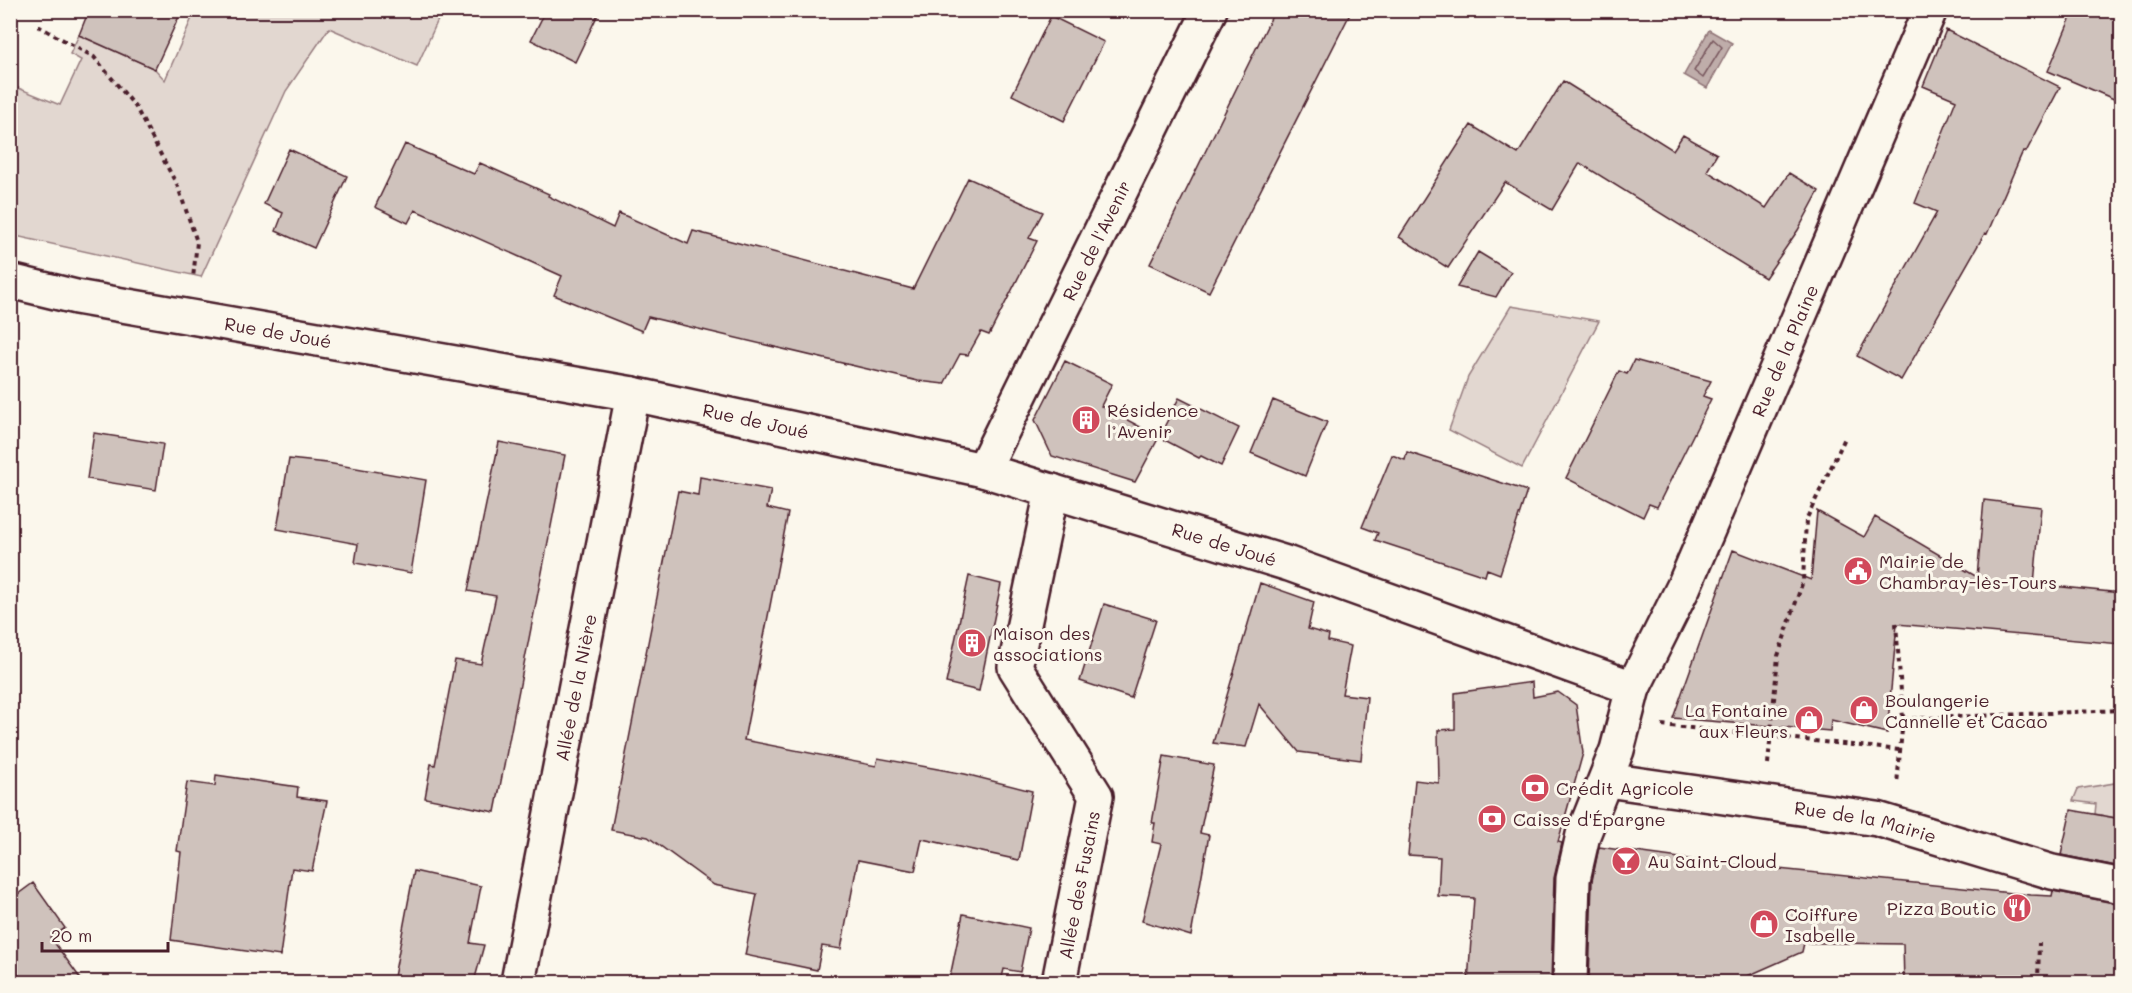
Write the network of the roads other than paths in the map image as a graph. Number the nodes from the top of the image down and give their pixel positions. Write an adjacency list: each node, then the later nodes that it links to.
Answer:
1 (1210, 10): 5 (street, Rue de l'Avenir)
2 (1930, 10): 7 (street, Rue de la Plaine)
3 (10, 281): 4 (street, Rue de Joué)
4 (633, 394): 5 (street, Rue de Joué); 10 (street, Allée de la Nière)
5 (983, 470): 6 (street, Rue de Joué)
6 (1052, 490): 7 (street, Rue de Joué); 11 (street, Allée des Fusains)
7 (1629, 703): 8 (street, Rue de la Plaine)
8 (1607, 780): 9 (street, Rue de la Mairie); 12 (street, Rue de la Plaine)
9 (2121, 886)
10 (518, 982)
11 (1059, 982)
12 (1570, 982)

